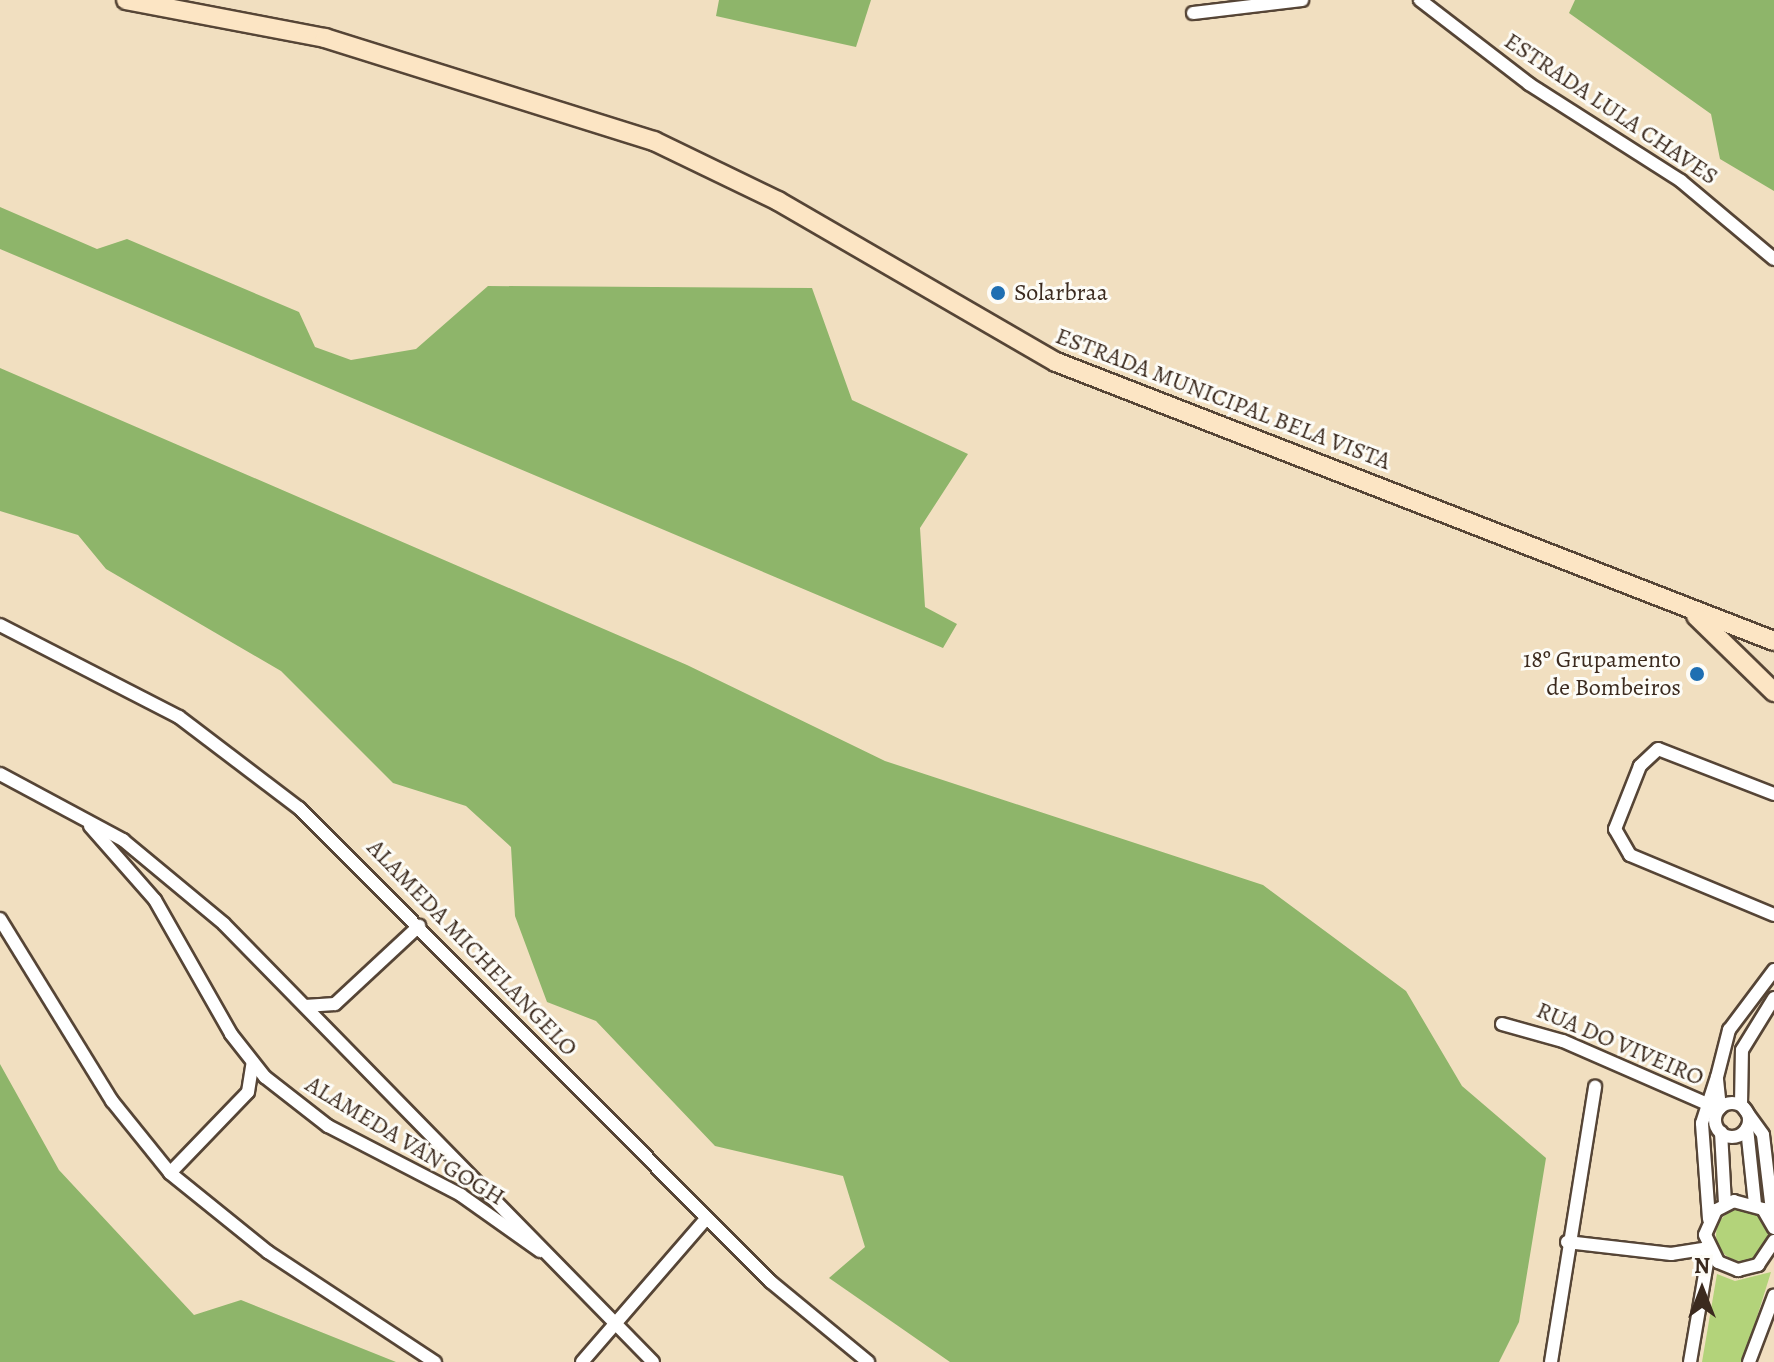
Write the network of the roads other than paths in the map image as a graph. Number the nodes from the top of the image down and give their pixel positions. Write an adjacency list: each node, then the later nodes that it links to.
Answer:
1 (126, 0): 6 (main road, ESTRADA MUNICIPAL BELA VISTA)
2 (1302, 0): 4 (street)
3 (1420, 0): 5 (street, ESTRADA LULA CHAVES)
4 (1193, 13)
5 (1774, 259)
6 (1674, 600): 8 (main road, ESTRADA MUNICIPAL BELA VISTA); 9 (main road)
7 (0, 625): 17 (street, ALAMEDA MICHELANGELO)
8 (1774, 641)
9 (1774, 692)
10 (0, 774): 12 (street, ALAMEDA VAN GOGH)
11 (1774, 794): 15 (street)
12 (71, 810): 13 (street, ALAMEDA VAN GOGH); 14 (street, ALAMEDA VAN GOGH)
13 (165, 873): 14 (street); 21 (street, ALAMEDA VAN GOGH)
14 (148, 890): 24 (street, ALAMEDA VAN GOGH)
15 (1774, 915)
16 (0, 919): 32 (street)
17 (419, 926): 20 (street); 37 (street, ALAMEDA MICHELANGELO)
18 (1774, 970): 29 (street)
19 (1774, 998): 28 (street)
20 (335, 1004): 21 (street); 23 (street)
21 (305, 1006): 23 (street, ALAMEDA VAN GOGH)
22 (1502, 1024): 29 (street, RUA DO VIVEIRO)
23 (333, 1034): 33 (street, ALAMEDA VAN GOGH)
24 (253, 1062): 26 (street, ALAMEDA VAN GOGH); 27 (street)
25 (1595, 1086): 40 (street)
26 (277, 1088): 27 (street); 34 (street, ALAMEDA VAN GOGH)
27 (248, 1092): 32 (street)
28 (1742, 1106): 29 (street); 30 (street); 39 (street)
29 (1715, 1107): 31 (street); 38 (street)
30 (1747, 1128): 31 (street); 36 (street)
31 (1721, 1132): 35 (street)
32 (170, 1173): 46 (street)
33 (473, 1179): 34 (street); 43 (street, ALAMEDA VAN GOGH)
34 (461, 1195): 43 (street, ALAMEDA VAN GOGH)
35 (1725, 1204): 36 (street); 38 (street)
36 (1755, 1204): 39 (street)
37 (706, 1219): 45 (street); 49 (street, ALAMEDA MICHELANGELO)
38 (1709, 1219): 42 (street)
39 (1774, 1228)
40 (1567, 1242): 42 (street); 50 (street)
41 (1774, 1246): 42 (street)
42 (1709, 1250): 51 (street)
43 (562, 1266): 45 (street, ALAMEDA VAN GOGH)
44 (1774, 1296): 52 (street)
45 (616, 1323): 47 (street); 48 (street, ALAMEDA VAN GOGH)
46 (435, 1362)
47 (582, 1362)
48 (653, 1362)
49 (868, 1362)
50 (1551, 1362)
51 (1690, 1362)
52 (1749, 1362)

